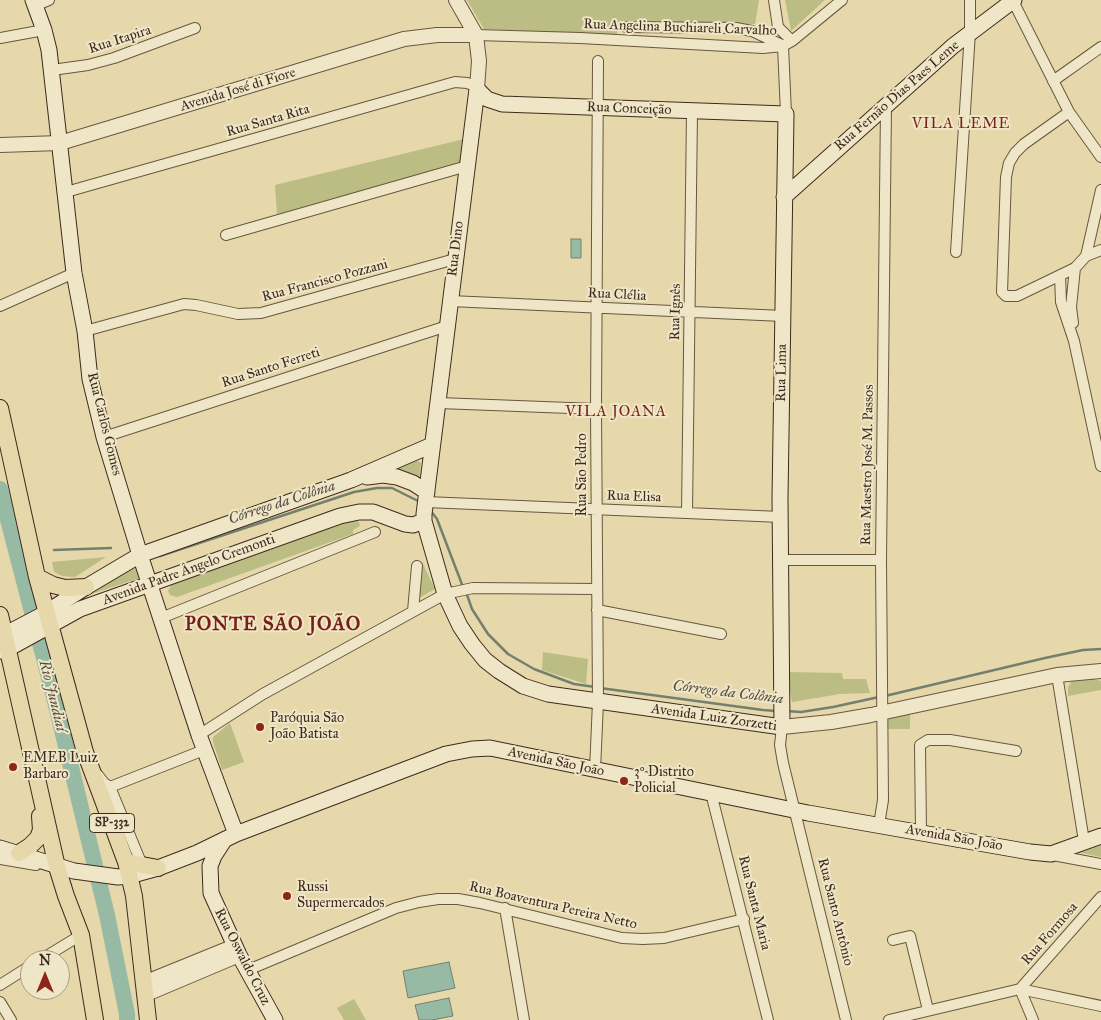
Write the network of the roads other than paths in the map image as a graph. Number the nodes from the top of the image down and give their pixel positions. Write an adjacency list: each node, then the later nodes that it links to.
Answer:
1 (456, 0): 11 (street, Rua Dino)
2 (774, 0): 13 (street)
3 (842, 0): 13 (street)
4 (970, 0): 10 (street)
5 (1014, 1): 10 (main road, Rua Fernão Dias Paes Leme); 17 (street)
6 (39, 2): 9 (main road, Rua Carlos Gomes)
7 (626, 27): 13 (street, Rua Angelina Buchiareli Carvalho)
8 (195, 28): 16 (street, Rua Itapira)
9 (44, 30): 12 (street); 16 (main road, Rua Carlos Gomes)
10 (970, 32): 19 (main road, Rua Fernão Dias Paes Leme); 33 (street)
11 (476, 35): 13 (street, Rua Angelina Buchiareli Carvalho); 18 (street, Rua Dino); 24 (street, Avenida José di Fiore)
12 (0, 38)
13 (787, 43): 23 (street, Rua Lima)
14 (1101, 47): 17 (street)
15 (598, 60): 20 (street, Rua São Pedro)
16 (52, 70): 24 (main road, Rua Carlos Gomes)
17 (1053, 81): 22 (street)
18 (477, 89): 20 (main road, Rua Conceição); 27 (main road, Rua Dino); 29 (street, Rua Santa Rita)
19 (886, 106): 30 (main road, Rua Fernão Dias Paes Leme); 62 (street, Rua Maestro José M. Passos)
20 (598, 108): 21 (main road, Rua Conceição); 41 (street, Rua São Pedro)
21 (692, 112): 23 (main road, Rua Conceição); 42 (street, Rua Ignês)
22 (1069, 112): 26 (street); 38 (street)
23 (786, 114): 30 (main road, Rua Lima)
24 (60, 143): 25 (street, Avenida José di Fiore); 29 (main road, Rua Carlos Gomes)
25 (0, 145)
26 (1101, 157)
27 (467, 166): 31 (street); 35 (main road, Rua Dino)
28 (1101, 190): 34 (street)
29 (66, 192): 37 (main road, Rua Carlos Gomes)
30 (784, 197): 43 (main road, Rua Lima)
31 (226, 235)
32 (1101, 250): 34 (street)
33 (956, 252)
34 (1086, 256): 36 (street)
35 (455, 259): 39 (main road, Rua Dino); 45 (street, Rua Francisco Pozzani)
36 (1075, 268): 38 (street); 46 (street)
37 (74, 273): 40 (street); 45 (main road, Rua Carlos Gomes)
38 (1060, 275): 46 (street)
39 (450, 301): 41 (street, Rua Clélia); 44 (main road, Rua Dino)
40 (0, 306)
41 (598, 308): 42 (street, Rua Clélia); 49 (street, Rua São Pedro)
42 (690, 312): 43 (street, Rua Clélia); 56 (street, Rua Ignês)
43 (782, 316): 58 (main road, Rua Lima)
44 (447, 326): 47 (main road, Rua Dino); 50 (street, Rua Santo Ferreti)
45 (85, 332): 50 (main road, Rua Carlos Gomes)
46 (1074, 341): 52 (street)
47 (439, 403): 49 (street); 51 (main road, Rua Dino)
48 (0, 408): 65 (main road, SP-332)
49 (596, 409): 55 (street, Rua São Pedro)
50 (104, 437): 60 (main road, Rua Carlos Gomes)
51 (432, 446): 53 (main road, Avenida Padre Ângelo Cremonti); 54 (main road, Rua Dino)
52 (1101, 466)
53 (351, 480): 54 (main road, Avenida Padre Ângelo Cremonti); 60 (main road, Avenida Padre Ângelo Cremonti)
54 (425, 507): 55 (street, Rua Elisa); 57 (main road, Avenida Padre Ângelo Cremonti); 64 (main road, Avenida Luiz Zorzetti)
55 (597, 510): 56 (street, Rua Elisa); 68 (street, Rua São Pedro)
56 (687, 513): 58 (street, Rua Elisa)
57 (385, 516): 64 (main road, Avenida Padre Ângelo Cremonti); 66 (main road, Avenida Padre Ângelo Cremonti)
58 (781, 517): 61 (main road, Rua Lima)
59 (375, 532): 73 (street)
60 (140, 555): 66 (main road, Rua Carlos Gomes); 67 (main road, Avenida Padre Ângelo Cremonti)
61 (781, 560): 62 (street); 81 (main road, Rua Lima)
62 (881, 560): 80 (street, Rua Maestro José M. Passos)
63 (417, 566): 71 (street)
64 (439, 575): 69 (main road, Avenida Luiz Zorzetti)
65 (37, 577): 67 (main road); 74 (main road, SP-332)
66 (150, 584): 73 (main road, Rua Carlos Gomes); 74 (main road, Avenida Padre Ângelo Cremonti)
67 (86, 587): 74 (main road, Avenida Padre Ângelo Cremonti)
68 (597, 589): 69 (street); 70 (street, Rua São Pedro)
69 (450, 592): 71 (street); 79 (main road, Avenida Luiz Zorzetti)
70 (597, 610): 75 (street); 79 (street, Rua São Pedro)
71 (413, 612): 82 (street)
72 (0, 615): 76 (main road)
73 (161, 618): 82 (main road, Rua Carlos Gomes)
74 (46, 620): 76 (main road, Avenida Padre Ângelo Cremonti); 85 (main road, SP-332)
75 (721, 634)
76 (7, 641): 88 (main road)
77 (1101, 671): 78 (street, Avenida Luiz Zorzetti)
78 (1057, 675): 80 (street, Avenida Luiz Zorzetti); 95 (street)
79 (598, 697): 81 (main road, Avenida Luiz Zorzetti); 86 (street, Rua São Pedro)
80 (882, 708): 81 (street, Avenida Luiz Zorzetti); 91 (street, Rua Maestro José M. Passos)
81 (782, 724): 90 (street)
82 (199, 735): 83 (main road, Rua Carlos Gomes)
83 (204, 750): 87 (street); 94 (main road, Rua Carlos Gomes)
84 (1016, 751): 92 (street)
85 (85, 752): 87 (street); 103 (main road, SP-332)
86 (595, 770): 89 (main road, Avenida São João); 94 (main road, Avenida São João)
87 (110, 787): 103 (street)
88 (39, 791): 97 (main road); 101 (main road)
89 (711, 793): 90 (main road, Avenida São João); 106 (street, Rua Santa Maria)
90 (796, 810): 91 (main road, Avenida São João); 125 (street, Rua Santo Antônio)
91 (879, 825): 92 (main road, Avenida São João)
92 (921, 832): 98 (main road, Avenida São João)
93 (1101, 836): 95 (main road)
94 (230, 837): 102 (main road, Avenida São João); 110 (main road, Rua Oswaldo Cruz)
95 (1084, 841): 98 (main road)
96 (0, 848): 97 (main road)
97 (19, 853): 101 (main road)
98 (1051, 854): 100 (street, Avenida São João)
99 (0, 859): 101 (street)
100 (1101, 864)
101 (57, 867): 103 (main road); 107 (main road)
102 (158, 868): 103 (main road)
103 (129, 870): 114 (main road, SP-332)
104 (1101, 898): 115 (street, Rua Formosa)
105 (504, 908): 106 (street, Rua Boaventura Pereira Netto); 111 (street, Rua Boaventura Pereira Netto); 123 (street)
106 (744, 919): 124 (street, Rua Santa Maria)
107 (81, 935): 109 (street); 120 (main road)
108 (893, 940): 118 (street)
109 (56, 950)
110 (237, 951): 111 (main road, Rua Oswaldo Cruz); 114 (street)
111 (248, 970): 122 (main road, Rua Oswaldo Cruz)
112 (20, 972): 113 (street)
113 (0, 985)
114 (145, 989): 121 (main road, SP-332)
115 (1020, 989): 117 (street); 118 (street); 127 (street)
116 (0, 1002): 119 (street)
117 (1101, 1006)
118 (928, 1010): 126 (street)
119 (11, 1020)
120 (95, 1020)
121 (148, 1020)
122 (275, 1020)
123 (524, 1020)
124 (768, 1020)
125 (846, 1020)
126 (889, 1020)
127 (1033, 1020)

